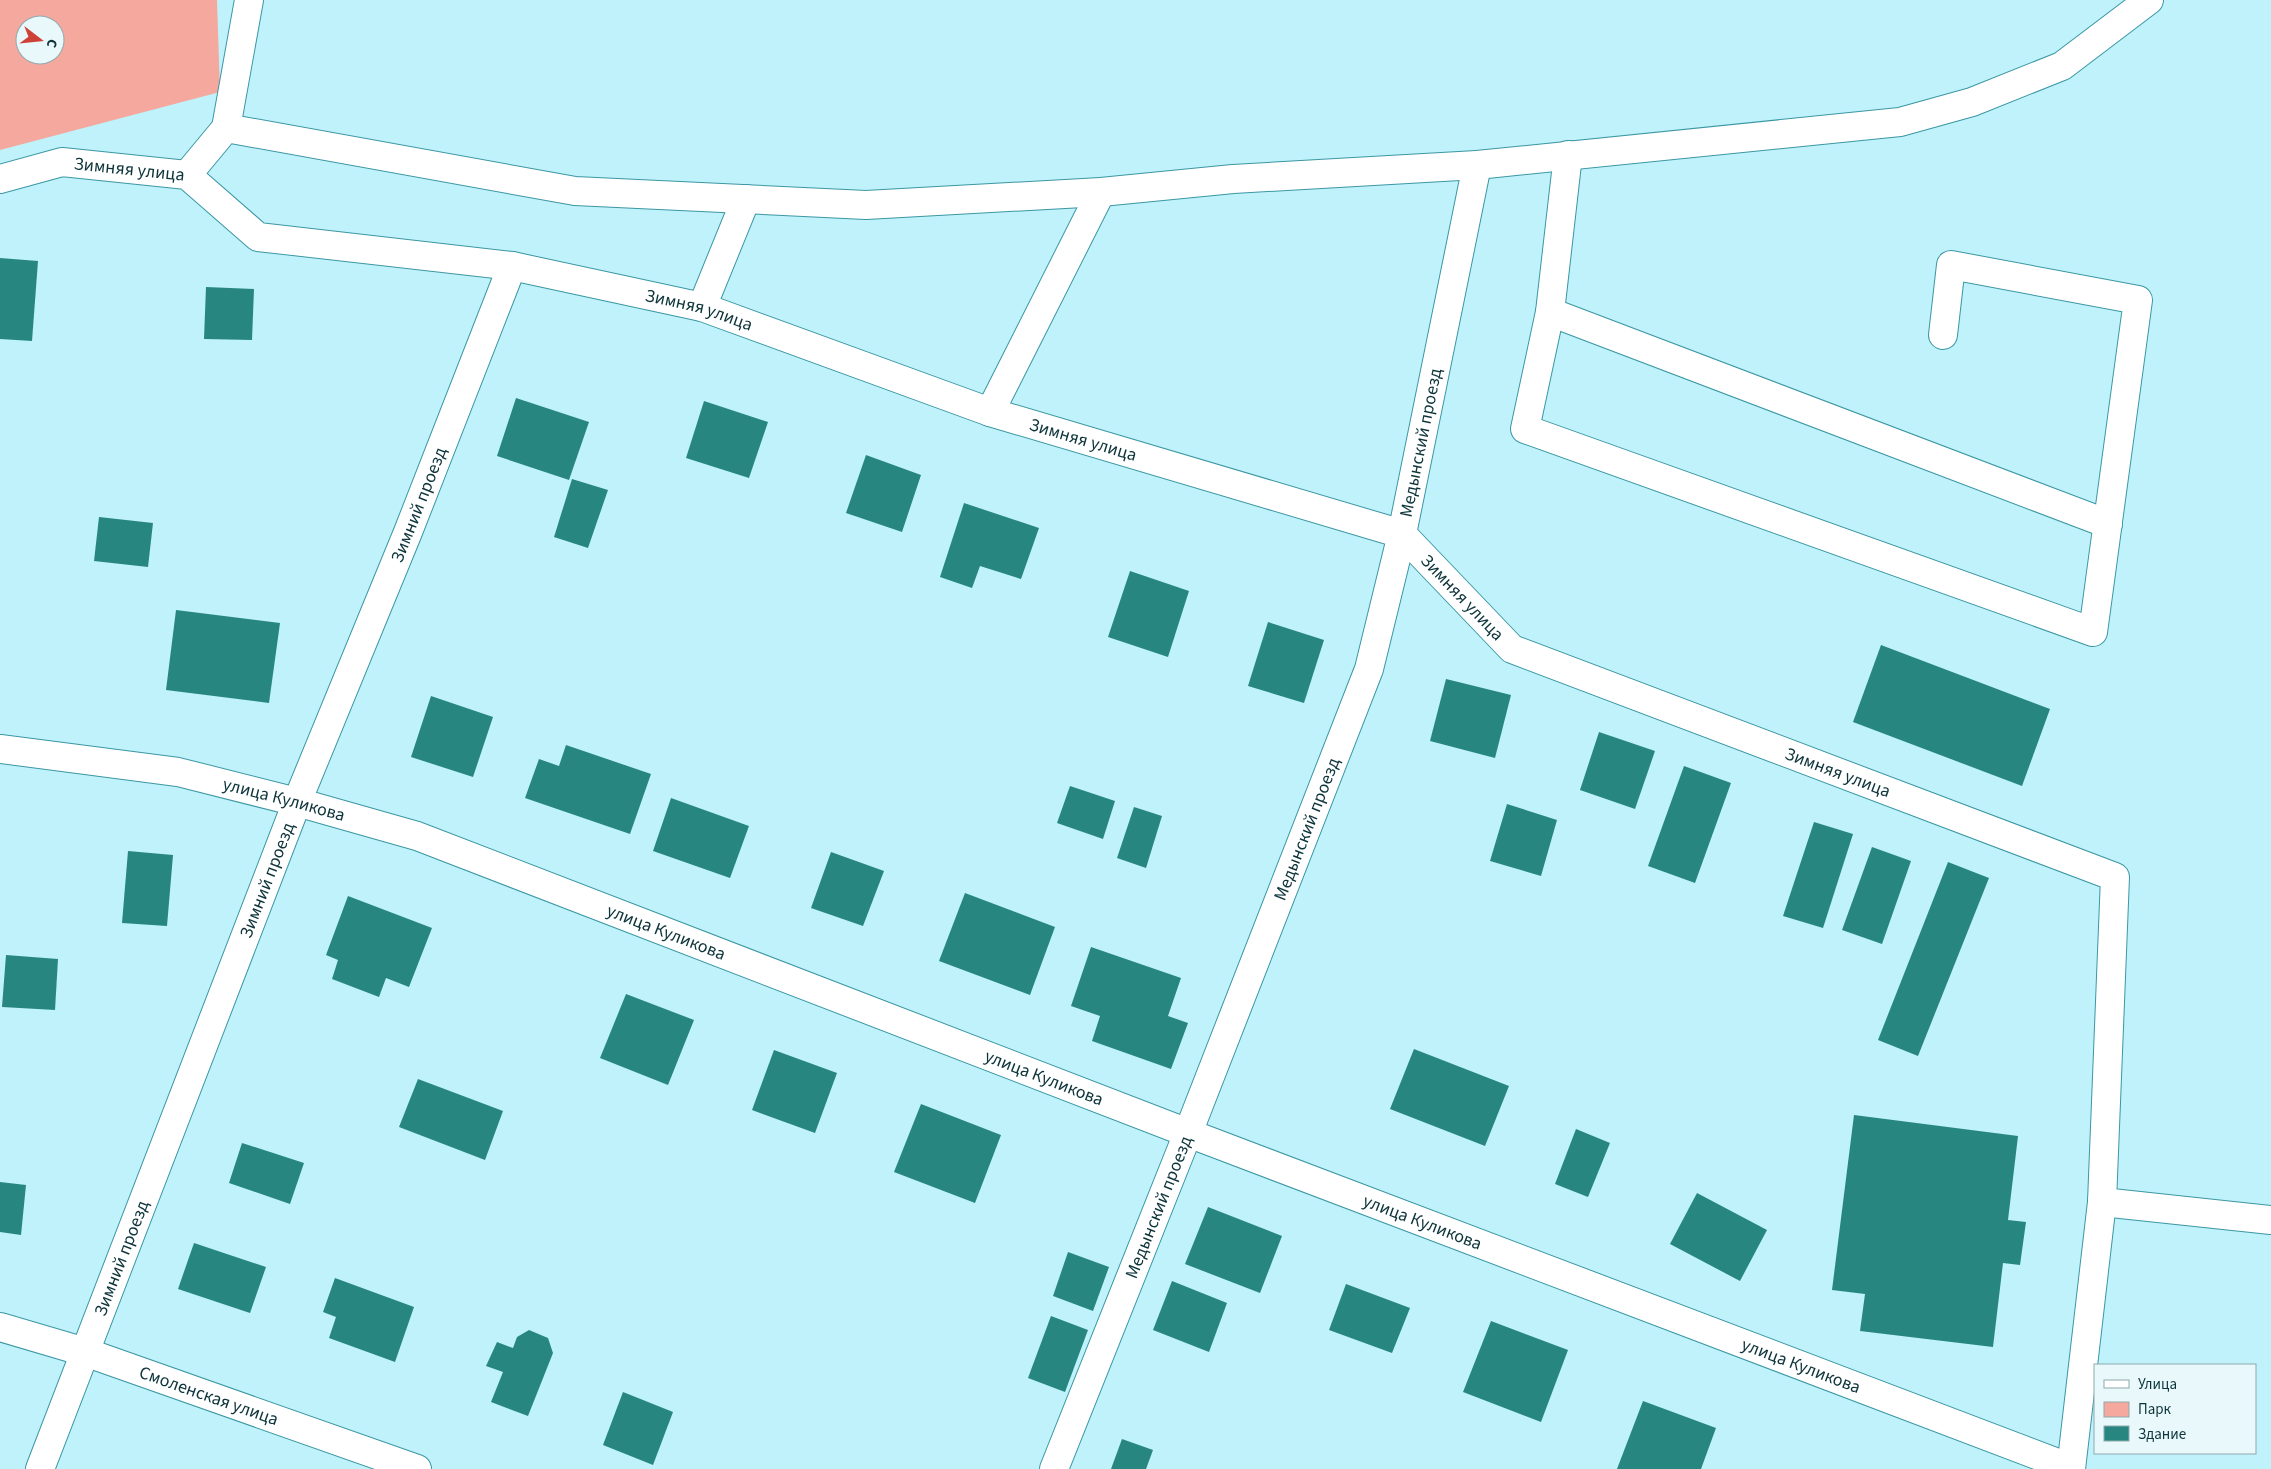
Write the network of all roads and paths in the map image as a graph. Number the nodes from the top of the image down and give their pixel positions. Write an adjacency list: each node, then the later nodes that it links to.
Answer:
1 (249, 0): 3 (street)
2 (2149, 0): 4 (street)
3 (226, 128): 6 (street); 9 (street)
4 (1568, 156): 5 (street); 12 (street)
5 (1477, 165): 8 (street); 16 (street, Медынский проезд)
6 (187, 175): 7 (street, Зимняя улица); 10 (street, Зимняя улица)
7 (0, 179)
8 (1101, 192): 9 (street); 14 (street)
9 (746, 199): 11 (street)
10 (512, 266): 11 (street, Зимняя улица); 18 (street, Зимний проезд)
11 (702, 306): 14 (street, Зимняя улица)
12 (1550, 312): 15 (street); 15 (street)
13 (1943, 335): 15 (street)
14 (990, 412): 16 (street, Зимняя улица)
15 (2108, 524)
16 (1402, 534): 19 (street, Медынский проезд); 20 (street, Зимняя улица)
17 (0, 748): 18 (street, улица Куликова)
18 (297, 802): 19 (street, улица Куликова); 23 (street, Зимний проезд)
19 (1188, 1133): 26 (street, Медынский проезд); 27 (street, улица Куликова)
20 (2102, 1202): 21 (street); 27 (street)
21 (2271, 1220)
22 (0, 1327): 23 (street, Смоленская улица)
23 (85, 1352): 24 (street, Зимний проезд); 25 (street, Смоленская улица)
24 (40, 1469)
25 (417, 1469)
26 (1054, 1469)
27 (2071, 1469)

